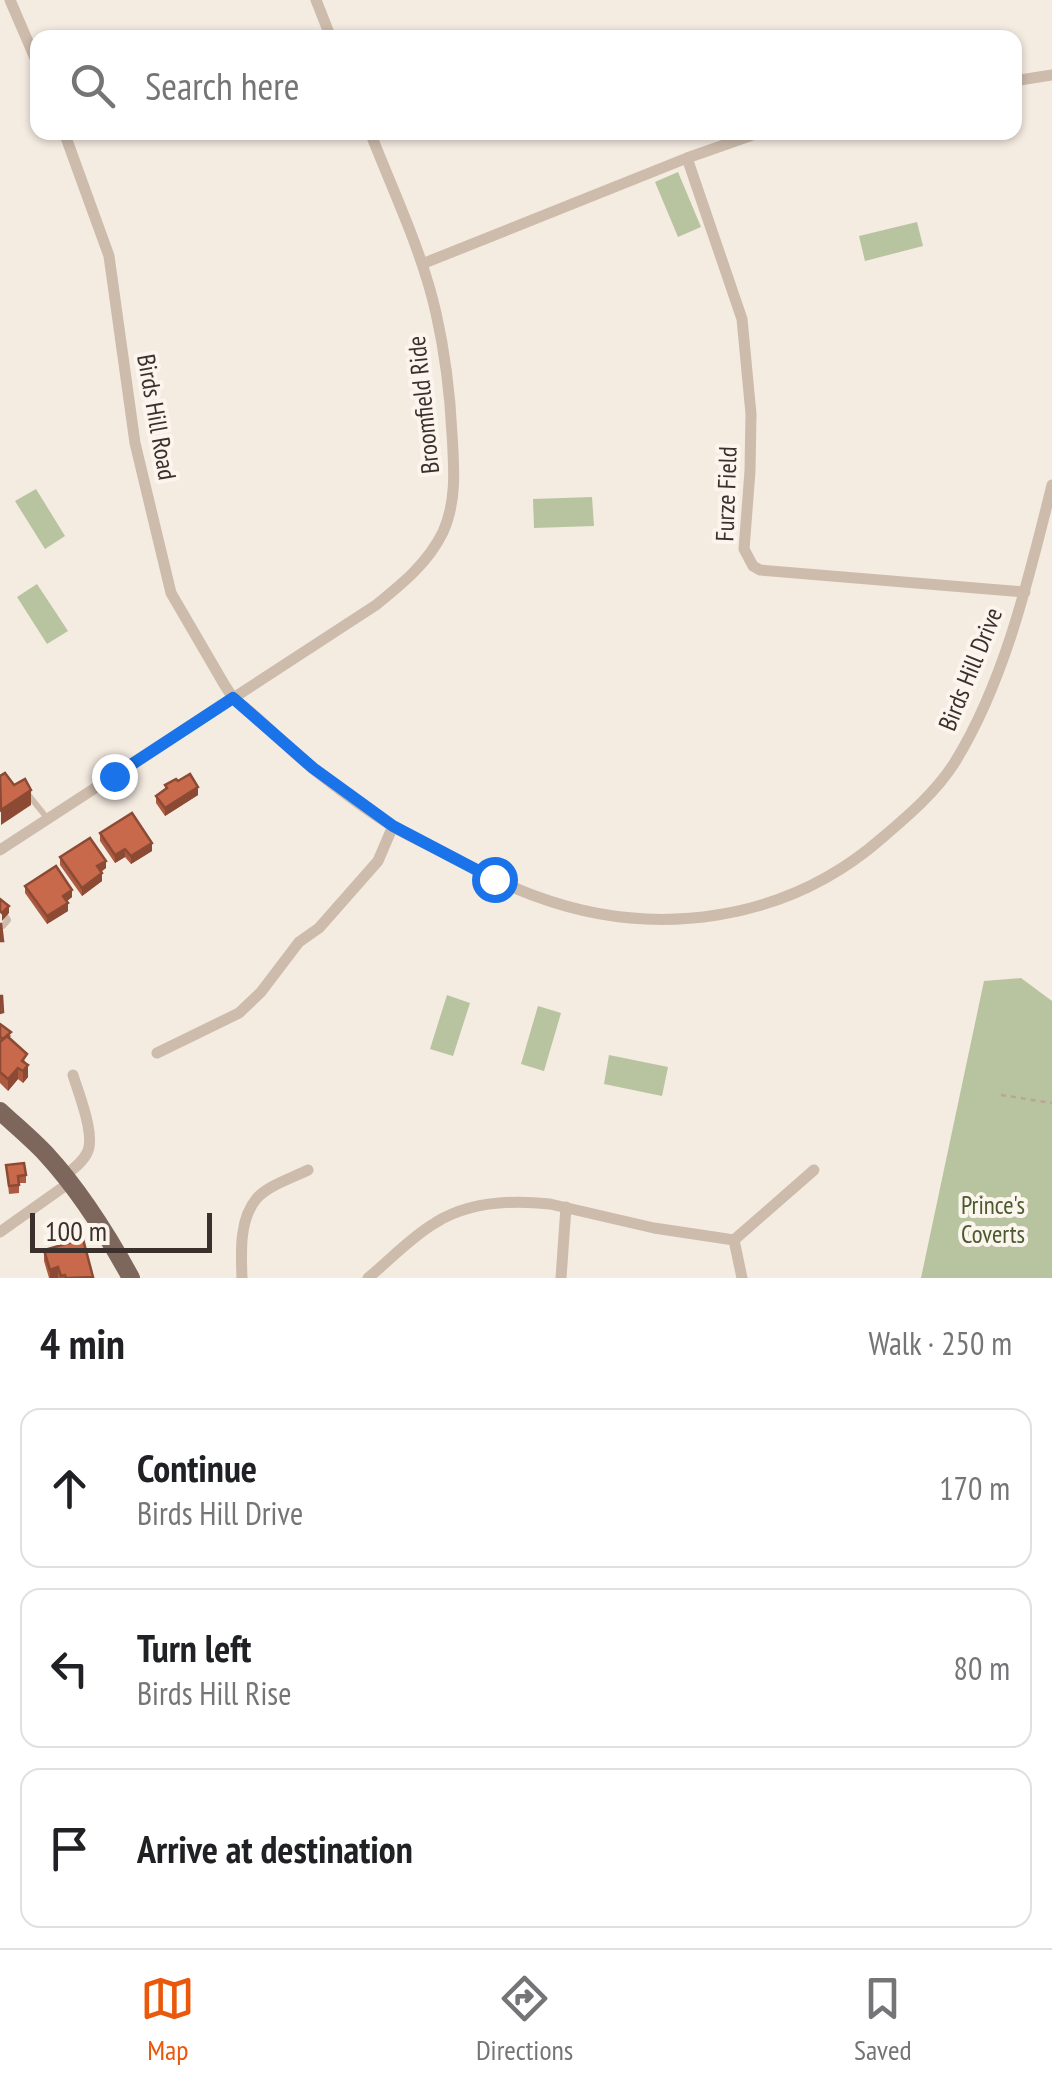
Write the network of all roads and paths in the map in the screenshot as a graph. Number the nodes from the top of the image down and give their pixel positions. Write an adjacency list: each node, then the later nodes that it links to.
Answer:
1 (10, 0): 4 (street)
2 (321, 2): 3 (street)
3 (330, 30)
4 (30, 46)
5 (1052, 75): 6 (street)
6 (1022, 79)
7 (67, 140): 14 (street, Birds Hill Road)
8 (373, 140): 11 (street, Broomfield Ride)
9 (738, 140): 10 (street)
10 (687, 158): 11 (street); 13 (street, Furze Field)
11 (422, 264): 14 (street, Broomfield Ride)
12 (1052, 484): 13 (street, Birds Hill Drive)
13 (1025, 592): 17 (street, Birds Hill Drive)
14 (233, 698): 16 (street, Broomfield Ride); 17 (street, Birds Hill Drive)
15 (25, 790): 16 (lane)
16 (48, 819): 18 (street, Broomfield Ride)
17 (393, 826): 21 (street)
18 (0, 850)
19 (6, 917): 20 (lane)
20 (0, 926)
21 (157, 1054)
22 (74, 1075): 28 (street)
23 (1000, 1095): 24 (path)
24 (1052, 1103)
25 (0, 1111): 28 (main road)
26 (308, 1170): 33 (street)
27 (814, 1170): 31 (street)
28 (66, 1179): 30 (street); 32 (main road)
29 (566, 1207): 31 (street); 34 (street); 35 (street)
30 (0, 1232)
31 (734, 1240): 36 (street)
32 (131, 1278)
33 (242, 1278)
34 (368, 1278)
35 (562, 1278)
36 (742, 1278)

